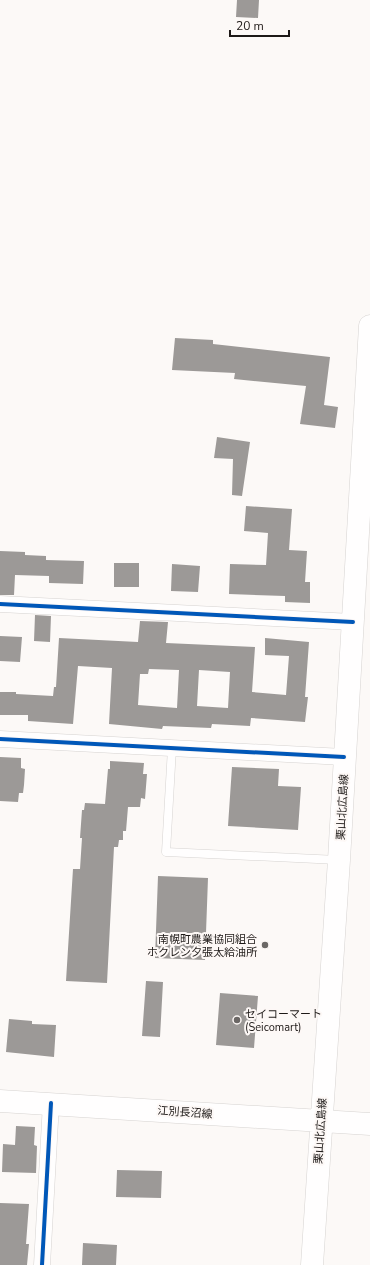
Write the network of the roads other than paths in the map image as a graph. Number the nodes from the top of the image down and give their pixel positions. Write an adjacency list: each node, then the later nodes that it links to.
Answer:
1 (370, 326): 3 (main road, 栗山北広島線)
2 (0, 604): 3 (street)
3 (353, 622): 6 (main road, 栗山北広島線)
4 (0, 739): 5 (street)
5 (172, 748): 6 (street); 7 (lane)
6 (344, 757): 7 (main road, 栗山北広島線)
7 (339, 860): 10 (main road, 栗山北広島線)
8 (0, 1101): 9 (main road, 江別長沼線)
9 (51, 1103): 10 (main road, 江別長沼線); 12 (street)
10 (321, 1121): 11 (main road, 江別長沼線); 13 (main road, 栗山北広島線)
11 (370, 1124)
12 (42, 1265)
13 (312, 1265)

